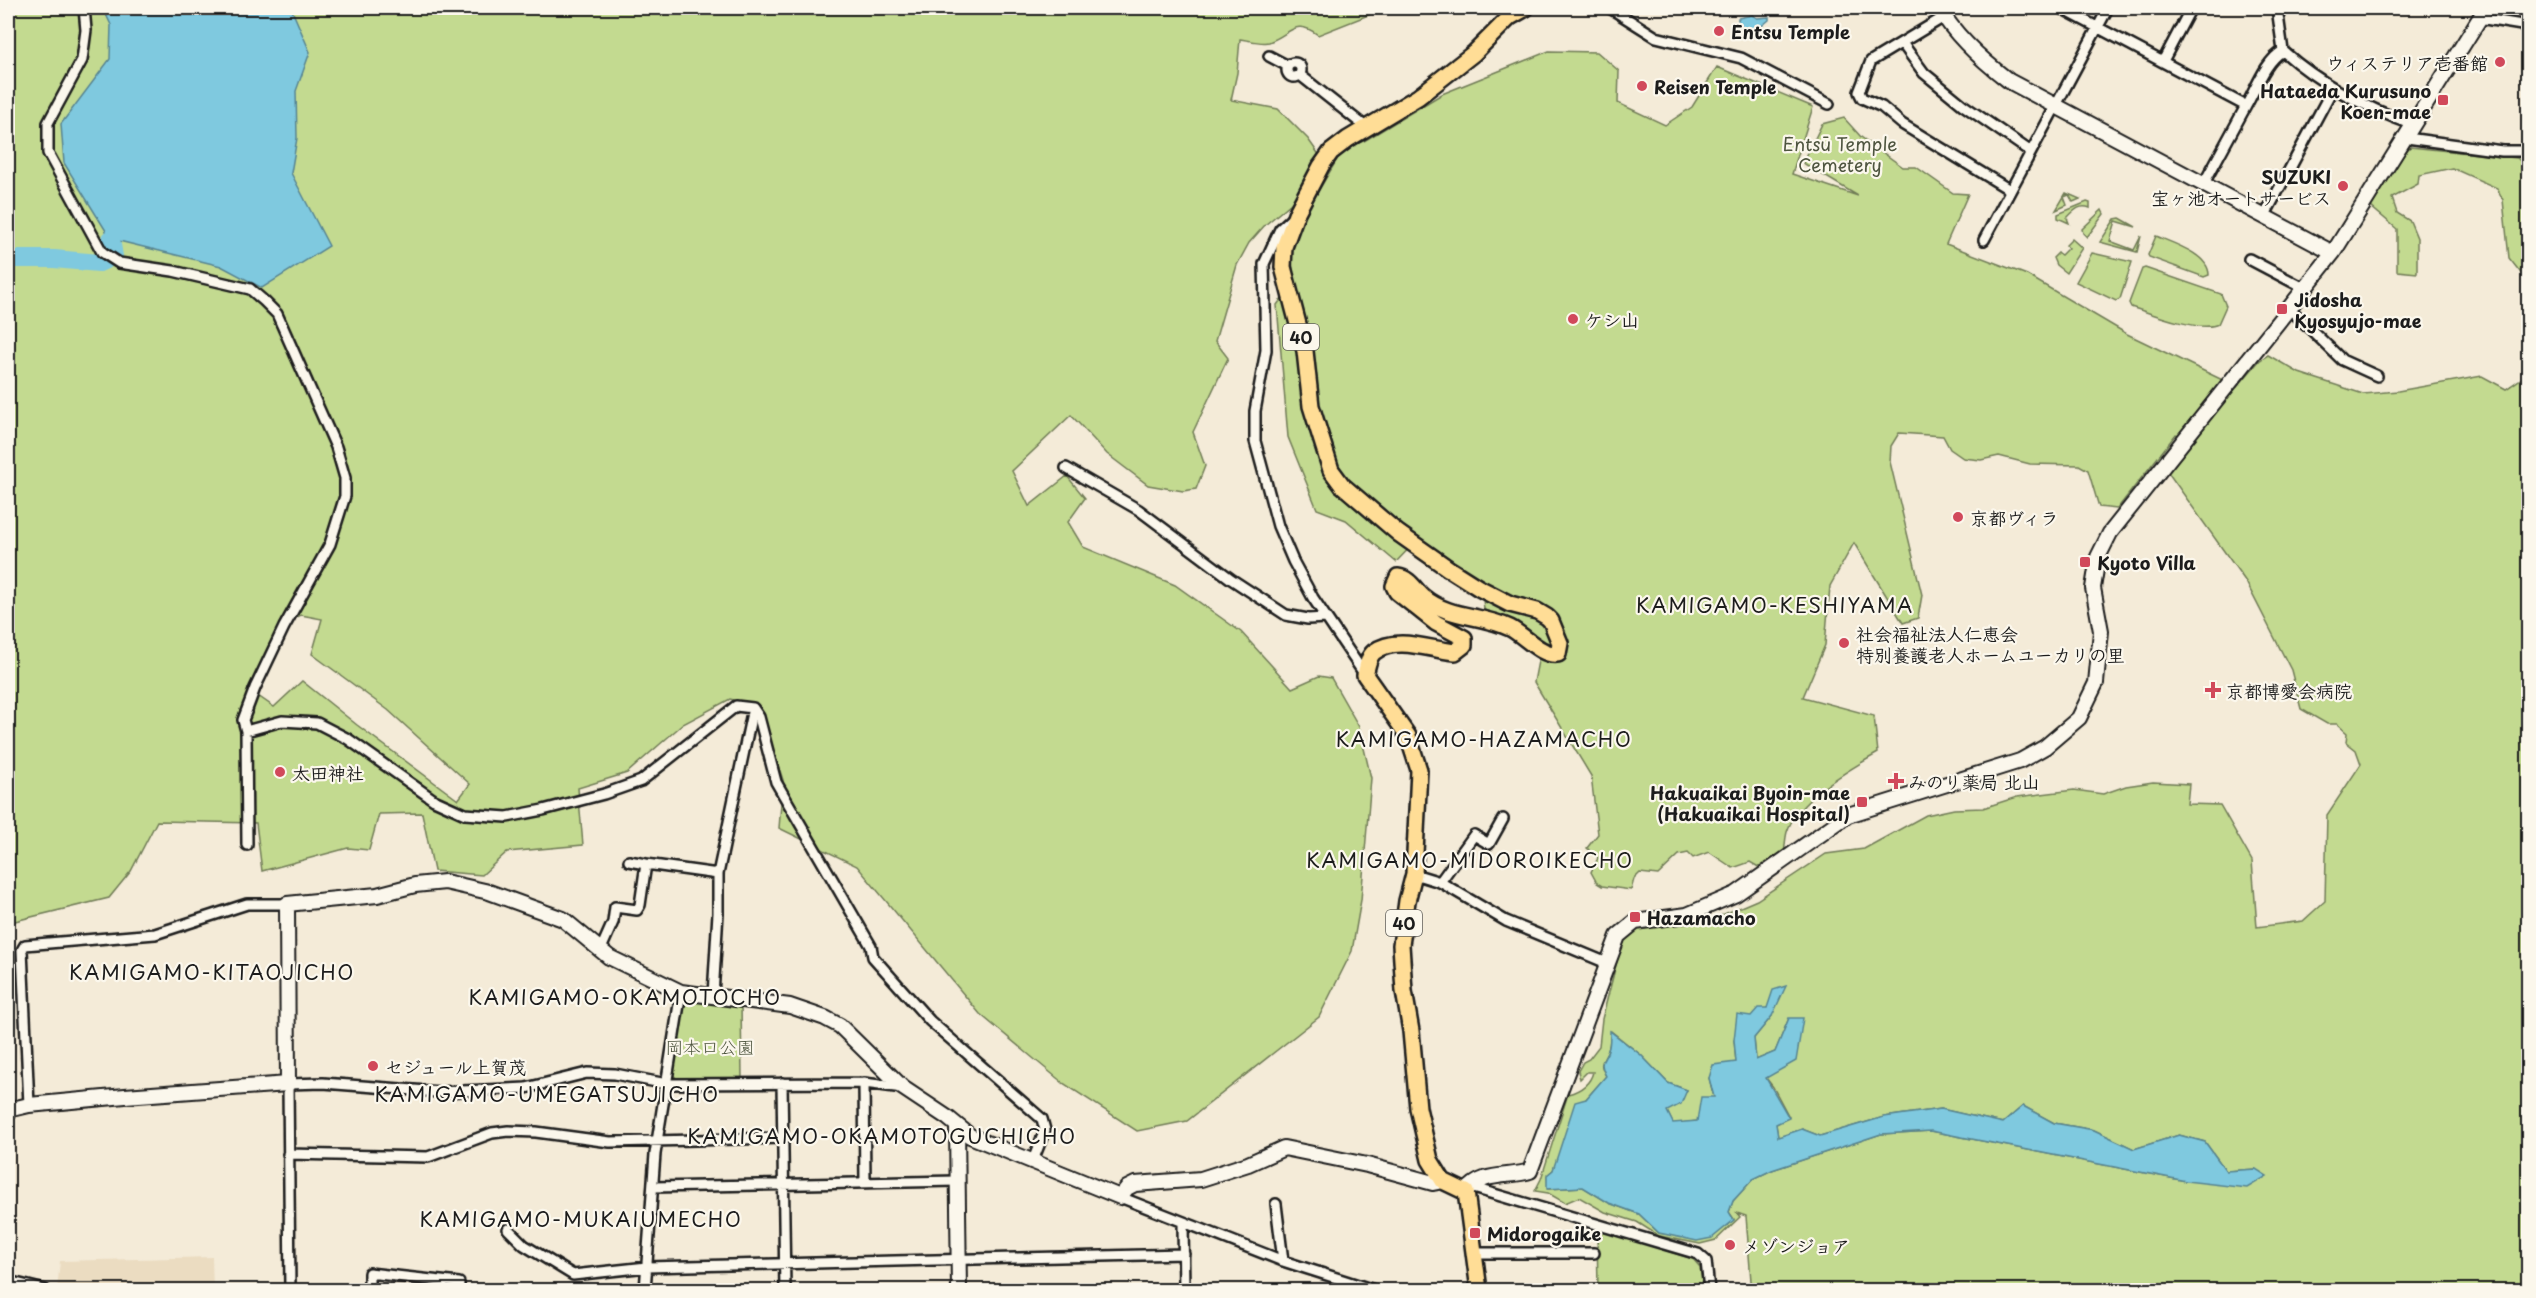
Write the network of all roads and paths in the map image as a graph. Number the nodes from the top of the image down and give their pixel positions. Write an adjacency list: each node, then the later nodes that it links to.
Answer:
1 (84, 8): 39 (street)
2 (1526, 8): 21 (main road, 40)
3 (1610, 8): 17 (street)
4 (2061, 8): 11 (street)
5 (2108, 8): 11 (street)
6 (2191, 8): 15 (street)
7 (2277, 8): 13 (street)
8 (1942, 12): 12 (street); 18 (street)
9 (2483, 13): 10 (street); 20 (street)
10 (2529, 26)
11 (2097, 27): 15 (street); 18 (street)
12 (1902, 43): 24 (street); 26 (street)
13 (2283, 51): 16 (street); 19 (street)
14 (1269, 56): 21 (street)
15 (2163, 61): 19 (street)
16 (2333, 88): 20 (street); 28 (street)
17 (1830, 104)
18 (2055, 106): 24 (street); 25 (street)
19 (2246, 106): 25 (street)
20 (2414, 125): 22 (street)
21 (1367, 128): 27 (main road, 40)
22 (2407, 138): 23 (street); 30 (street)
23 (2529, 151)
24 (2031, 152): 26 (street)
25 (2203, 185): 28 (street)
26 (2010, 190): 29 (street)
27 (1297, 212): 36 (street); 37 (main road, 40)
28 (2264, 217): 30 (street)
29 (1984, 240)
30 (2333, 253): 32 (street)
31 (2249, 259): 32 (street)
32 (2304, 288): 33 (street)
33 (2289, 308): 34 (street); 49 (street)
34 (2377, 376)
35 (1066, 468): 36 (street)
36 (1326, 618): 37 (street)
37 (1365, 675): 45 (main road, 40)
38 (753, 708): 39 (street); 44 (street); 63 (street)
39 (246, 731): 41 (street)
40 (1503, 819): 46 (street)
41 (247, 845)
42 (629, 861): 43 (street)
43 (646, 864): 44 (street); 48 (street)
44 (718, 874): 51 (street)
45 (1414, 874): 46 (street); 65 (main road, 40)
46 (1440, 882): 49 (street)
47 (287, 904): 48 (street); 54 (street); 57 (street)
48 (601, 949): 50 (street)
49 (1607, 963): 69 (street)
50 (681, 992): 51 (street); 55 (street)
51 (712, 995): 56 (street)
52 (782, 1083): 53 (street); 55 (street); 60 (street)
53 (864, 1083): 56 (street); 66 (street)
54 (288, 1084): 55 (street); 57 (street); 62 (street)
55 (667, 1084): 61 (street)
56 (903, 1088): 59 (street)
57 (29, 1105): 58 (street)
58 (8, 1110)
59 (957, 1127): 63 (street); 64 (street)
60 (783, 1138): 61 (street); 67 (street)
61 (657, 1141): 62 (street); 68 (street)
62 (288, 1154): 83 (street)
63 (1032, 1163): 70 (street)
64 (957, 1181): 66 (street); 77 (street)
65 (1443, 1181): 69 (main road); 70 (street)
66 (865, 1183): 67 (street)
67 (784, 1185): 68 (street); 79 (street)
68 (653, 1187): 80 (street)
69 (1468, 1189): 74 (main road); 92 (street)
70 (1120, 1197): 72 (street)
71 (1276, 1204): 78 (street)
72 (1183, 1224): 76 (street); 78 (street)
73 (508, 1229): 80 (street)
74 (1473, 1253): 75 (street); 91 (main road)
75 (1594, 1253)
76 (1184, 1254): 77 (street); 89 (street)
77 (958, 1260): 79 (street); 88 (street)
78 (1282, 1261): 90 (street)
79 (784, 1264): 80 (street); 87 (street)
80 (647, 1267): 86 (street)
81 (8, 1281): 82 (street)
82 (45, 1290)
83 (290, 1290)
84 (369, 1290): 85 (street)
85 (459, 1290)
86 (645, 1290)
87 (785, 1290)
88 (959, 1290)
89 (1184, 1290)
90 (1374, 1290)
91 (1479, 1290)
92 (1709, 1290)

